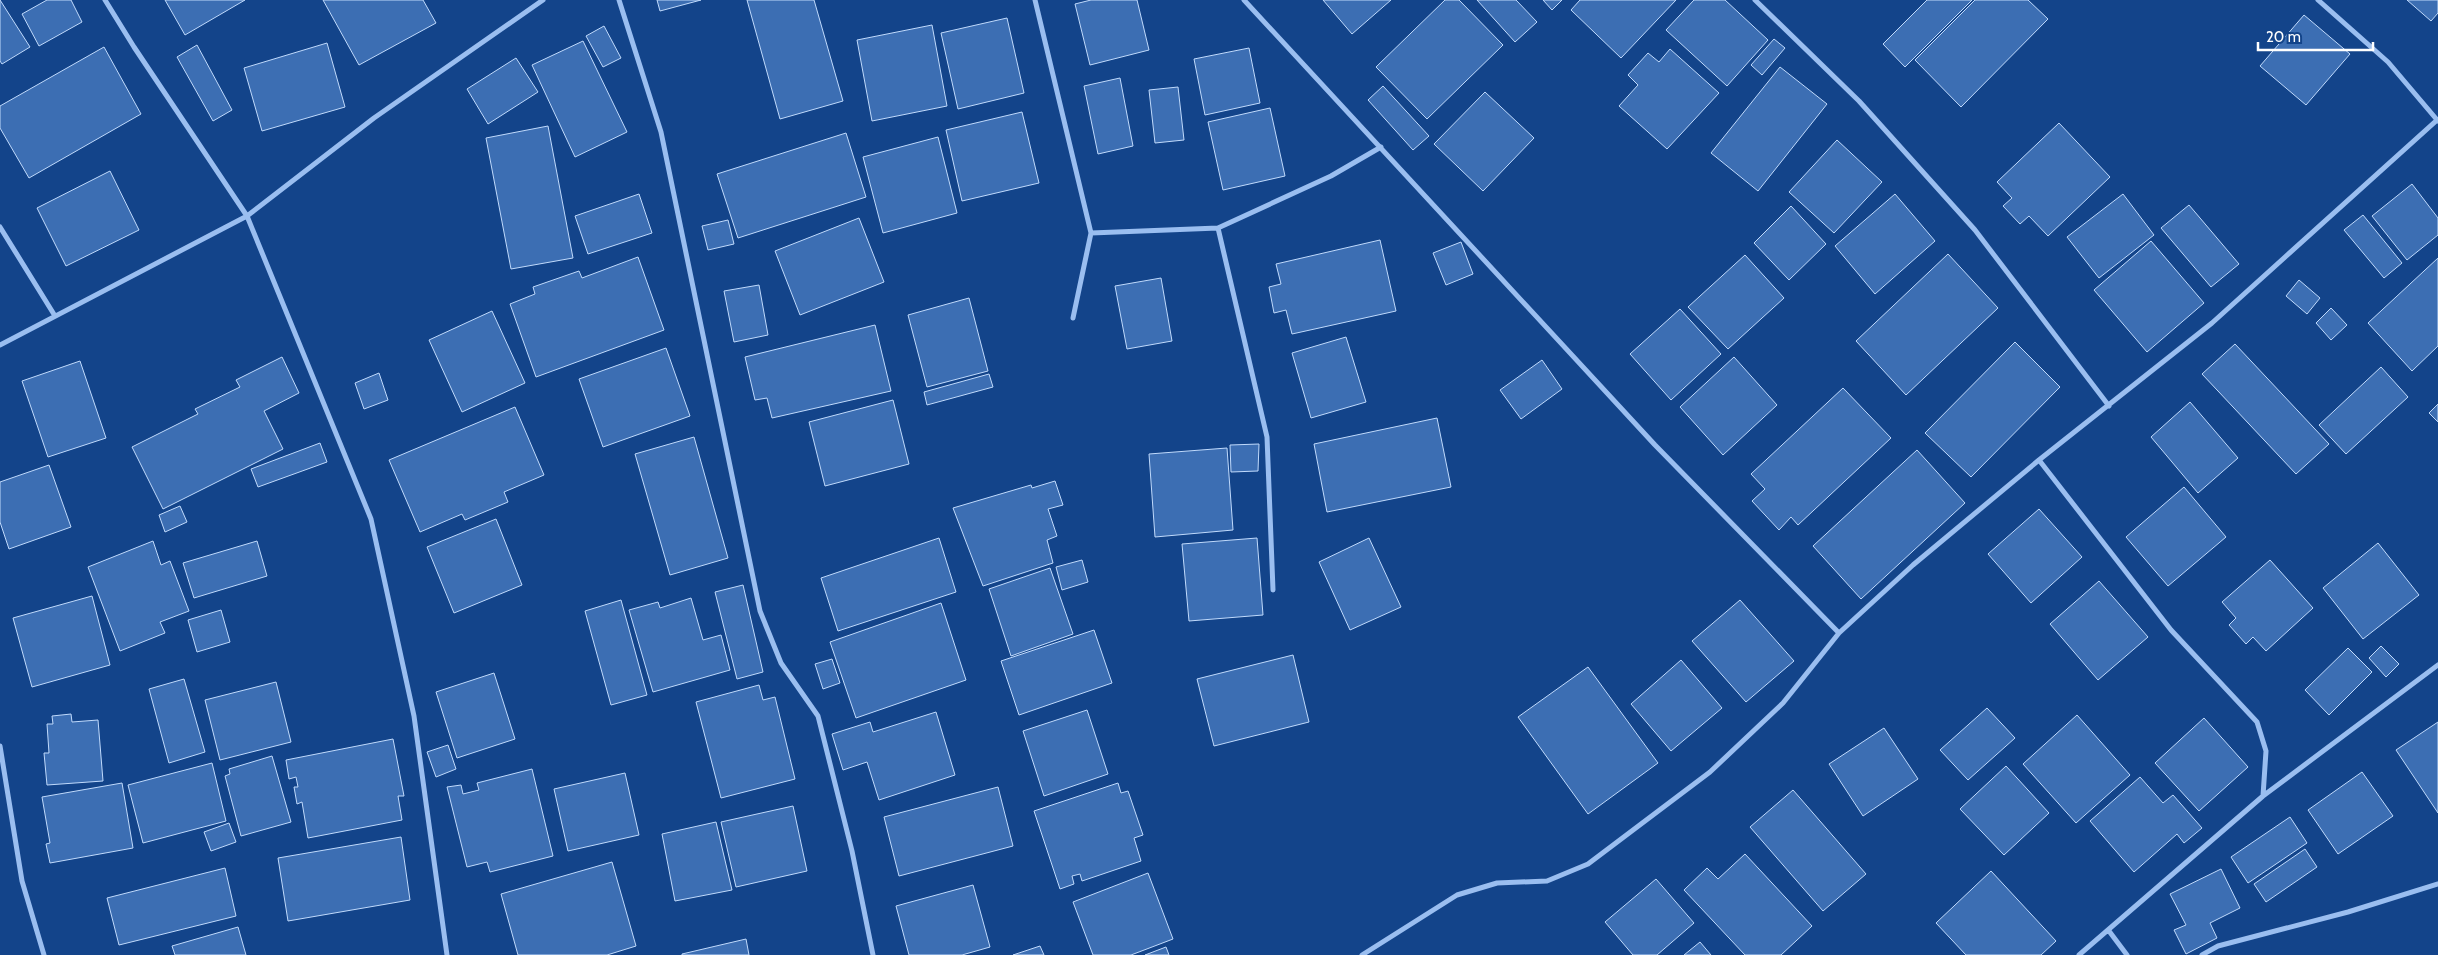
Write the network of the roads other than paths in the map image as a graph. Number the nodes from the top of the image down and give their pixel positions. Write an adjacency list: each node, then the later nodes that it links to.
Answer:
1 (105, 0): 10 (street)
2 (543, 0): 10 (street)
3 (618, 0): 28 (street)
4 (1035, 0): 13 (street)
5 (1244, 0): 9 (street)
6 (1755, 0): 17 (street)
7 (2318, 0): 8 (street)
8 (2437, 120): 17 (street)
9 (1381, 147): 12 (street); 20 (street)
10 (247, 216): 14 (street); 27 (street)
11 (0, 227): 14 (street)
12 (1218, 228): 13 (street); 19 (street)
13 (1091, 233): 15 (street)
14 (55, 316): 16 (street)
15 (1073, 318)
16 (0, 345)
17 (2109, 406): 18 (street)
18 (2039, 460): 20 (street); 23 (street)
19 (1273, 590)
20 (1840, 633): 29 (street)
21 (2438, 665): 23 (street)
22 (0, 746): 26 (street)
23 (2263, 796): 25 (street)
24 (2438, 884): 32 (street)
25 (2109, 931): 30 (street); 31 (street)
26 (44, 955)
27 (447, 955)
28 (873, 955)
29 (1362, 955)
30 (2079, 955)
31 (2127, 955)
32 (2202, 955)

